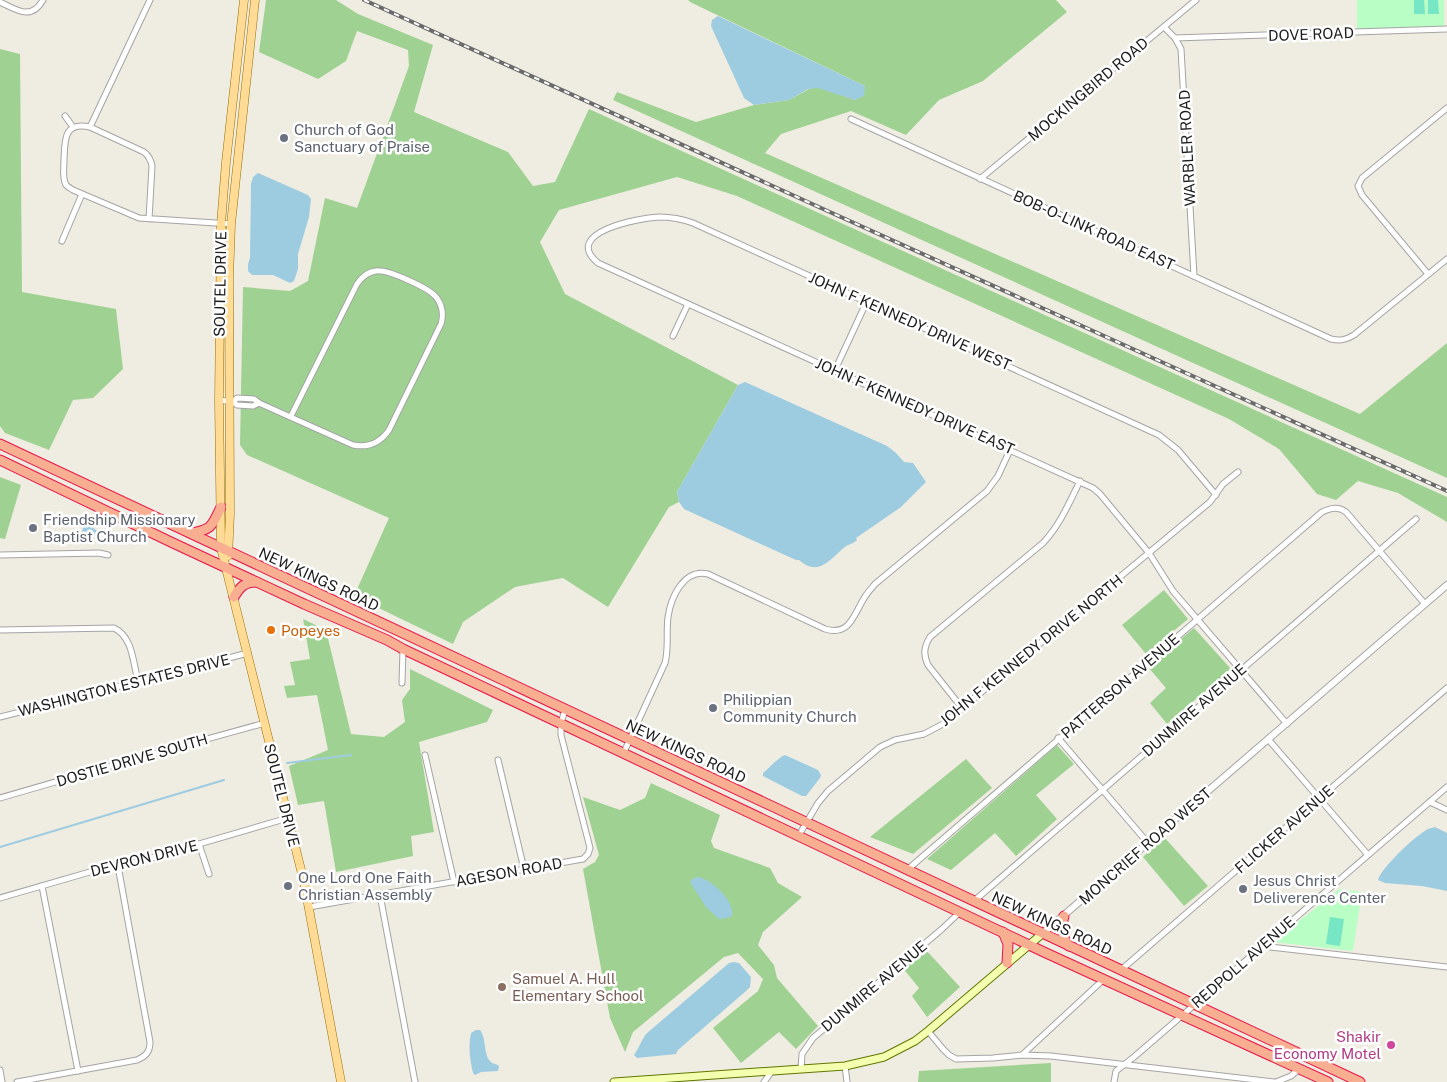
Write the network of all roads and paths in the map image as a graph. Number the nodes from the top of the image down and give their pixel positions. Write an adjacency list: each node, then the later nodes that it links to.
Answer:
1 (43, 0): 6 (street)
2 (150, 0): 14 (street)
3 (244, 0): 18 (main road, SOUTEL DRIVE)
4 (255, 0): 19 (main road, SOUTEL DRIVE)
5 (1196, 0): 7 (street, MOCKINGBIRD ROAD)
6 (0, 2)
7 (1164, 27): 9 (street, WARBLER ROAD); 15 (street, MOCKINGBIRD ROAD)
8 (1447, 29): 9 (street, DOVE ROAD)
9 (1175, 38): 24 (street, WARBLER ROAD)
10 (1447, 108): 23 (street)
11 (65, 116): 13 (street)
12 (851, 119): 15 (street, BOB-O-LINK ROAD EAST)
13 (73, 127): 14 (street); 16 (street)
14 (90, 127): 17 (street)
15 (980, 178): 24 (street, BOB-O-LINK ROAD EAST)
16 (82, 194): 17 (street); 20 (street)
17 (149, 219): 18 (street)
18 (221, 224): 19 (street); 29 (main road, SOUTEL DRIVE)
19 (231, 224): 30 (main road, SOUTEL DRIVE)
20 (62, 241)
21 (589, 250): 25 (street, JOHN F KENNEDY DRIVE WEST); 26 (street, JOHN F KENNEDY DRIVE EAST)
22 (1447, 258): 23 (street)
23 (1428, 274): 24 (street, BOB-O-LINK ROAD EAST)
24 (1194, 276)
25 (866, 301): 28 (street); 39 (street, JOHN F KENNEDY DRIVE WEST)
26 (688, 304): 27 (street); 28 (street, JOHN F KENNEDY DRIVE EAST)
27 (673, 336)
28 (835, 370): 33 (street, JOHN F KENNEDY DRIVE EAST)
29 (219, 400): 30 (street); 40 (main road, SOUTEL DRIVE)
30 (231, 402): 31 (street); 43 (main road, SOUTEL DRIVE)
31 (291, 416): 31 (street)
32 (0, 444): 35 (highway, NEW KINGS ROAD)
33 (1010, 450): 38 (street, JOHN F KENNEDY DRIVE EAST); 71 (street)
34 (0, 460): 37 (highway, NEW KINGS ROAD)
35 (47, 466): 37 (street); 42 (highway, NEW KINGS ROAD)
36 (1238, 472): 39 (street, JOHN F KENNEDY DRIVE NORTH)
37 (42, 480): 48 (highway, NEW KINGS ROAD)
38 (1080, 481): 45 (street, JOHN F KENNEDY DRIVE EAST); 63 (street)
39 (1216, 495): 45 (street, JOHN F KENNEDY DRIVE NORTH)
40 (221, 507): 42 (highway); 43 (main road, SOUTEL DRIVE)
41 (1416, 519): 44 (street, DUNMIRE AVENUE)
42 (190, 534): 43 (highway, NEW KINGS ROAD)
43 (225, 550): 48 (main road, SOUTEL DRIVE); 55 (highway, NEW KINGS ROAD)
44 (1379, 551): 52 (street); 53 (street, PATTERSON AVENUE); 59 (street, DUNMIRE AVENUE)
45 (1149, 553): 53 (street, JOHN F KENNEDY DRIVE EAST); 63 (street, JOHN F KENNEDY DRIVE NORTH)
46 (0, 554): 47 (street)
47 (108, 555)
48 (227, 568): 49 (highway, NEW KINGS ROAD); 51 (main road, SOUTEL DRIVE)
49 (256, 582): 51 (highway); 56 (highway, NEW KINGS ROAD)
50 (1447, 585): 52 (street, MONCRIEF ROAD WEST)
51 (234, 597): 58 (main road, SOUTEL DRIVE)
52 (1425, 604): 68 (street, MONCRIEF ROAD WEST)
53 (1197, 620): 59 (street, JOHN F KENNEDY DRIVE EAST); 69 (street, PATTERSON AVENUE)
54 (0, 630): 60 (street)
55 (395, 630): 56 (street); 64 (highway, NEW KINGS ROAD)
56 (387, 640): 57 (highway, NEW KINGS ROAD)
57 (403, 649): 61 (street); 67 (highway, NEW KINGS ROAD)
58 (248, 653): 60 (street, WASHINGTON ESTATES DRIVE); 66 (main road, SOUTEL DRIVE)
59 (1240, 670): 68 (street, JOHN F KENNEDY DRIVE EAST); 76 (street, DUNMIRE AVENUE)
60 (138, 681): 65 (street, WASHINGTON ESTATES DRIVE)
61 (402, 683)
62 (1447, 688): 78 (street, FLICKER AVENUE)
63 (962, 708): 82 (street, JOHN F KENNEDY DRIVE NORTH)
64 (566, 710): 67 (street); 71 (highway, NEW KINGS ROAD)
65 (0, 717)
66 (265, 723): 77 (street, DOSTIE DRIVE SOUTH); 81 (main road, SOUTEL DRIVE)
67 (561, 723): 72 (highway, NEW KINGS ROAD); 88 (street, AGESON ROAD)
68 (1287, 724): 70 (street, MONCRIEF ROAD WEST)
69 (1058, 738): 76 (street); 89 (street, PATTERSON AVENUE)
70 (1268, 739): 78 (street); 84 (street, MONCRIEF ROAD WEST)
71 (630, 740): 72 (street); 82 (highway, NEW KINGS ROAD)
72 (624, 752): 83 (highway, NEW KINGS ROAD)
73 (425, 756): 91 (street)
74 (498, 760): 88 (street)
75 (1447, 787): 79 (street, REDPOLL AVENUE)
76 (1102, 790): 84 (street); 95 (street, DUNMIRE AVENUE)
77 (0, 798)
78 (1319, 798): 86 (street); 106 (street, FLICKER AVENUE)
79 (1430, 802): 80 (street); 86 (street, REDPOLL AVENUE)
80 (1447, 810)
81 (288, 818): 85 (street, DEVRON DRIVE); 96 (main road, SOUTEL DRIVE)
82 (806, 823): 83 (street, JOHN F KENNEDY DRIVE NORTH); 89 (highway, NEW KINGS ROAD)
83 (799, 835): 97 (highway, NEW KINGS ROAD)
84 (1148, 843): 98 (street, MONCRIEF ROAD WEST)
85 (200, 844): 87 (street, DEVRON DRIVE); 90 (street)
86 (1368, 855): 103 (street, REDPOLL AVENUE)
87 (118, 866): 92 (street, DEVRON DRIVE); 117 (street)
88 (524, 869): 91 (street, AGESON ROAD)
89 (907, 870): 95 (highway, NEW KINGS ROAD)
90 (209, 874)
91 (454, 882): 93 (street, AGESON ROAD)
92 (42, 886): 94 (street, DEVRON DRIVE); 117 (street)
93 (380, 895): 96 (street, AGESON ROAD); 122 (street)
94 (0, 898)
95 (973, 901): 100 (highway, NEW KINGS ROAD)
96 (309, 907): 121 (main road, SOUTEL DRIVE)
97 (960, 912): 99 (highway, NEW KINGS ROAD); 114 (street, DUNMIRE AVENUE)
98 (1064, 916): 100 (street, MONCRIEF ROAD WEST); 102 (highway)
99 (1003, 932): 101 (highway, NEW KINGS ROAD); 104 (highway)
100 (1042, 934): 101 (main road, MONCRIEF ROAD WEST); 102 (highway, NEW KINGS ROAD)
101 (1028, 944): 104 (main road, MONCRIEF ROAD WEST); 107 (highway, NEW KINGS ROAD)
102 (1069, 946): 106 (highway, NEW KINGS ROAD)
103 (1261, 946): 105 (street); 108 (street, REDPOLL AVENUE)
104 (1007, 963): 110 (main road, MONCRIEF ROAD WEST)
105 (1447, 967)
106 (1121, 970): 108 (highway, NEW KINGS ROAD)
107 (1104, 979): 109 (highway, NEW KINGS ROAD); 111 (street)
108 (1194, 1005): 109 (street, REDPOLL AVENUE); 129 (highway, NEW KINGS ROAD)
109 (1182, 1015): 112 (street, REDPOLL AVENUE); 115 (highway, NEW KINGS ROAD)
110 (928, 1031): 111 (street); 113 (main road, MONCRIEF ROAD WEST)
111 (1022, 1055): 112 (street)
112 (1124, 1064): 126 (street, REDPOLL AVENUE); 127 (street)
113 (845, 1066): 114 (main road, MONCRIEF ROAD WEST); 125 (street)
114 (801, 1069): 118 (main road, MONCRIEF ROAD WEST)
115 (1299, 1069): 127 (street); 128 (highway, NEW KINGS ROAD)
116 (0, 1070): 119 (street)
117 (78, 1071): 120 (street)
118 (772, 1071): 123 (main road, MONCRIEF ROAD WEST); 124 (street)
119 (2, 1082)
120 (17, 1082)
121 (341, 1082)
122 (415, 1082)
123 (614, 1082)
124 (764, 1082)
125 (847, 1082)
126 (1114, 1082)
127 (1275, 1082)
128 (1328, 1082)
129 (1360, 1082)

